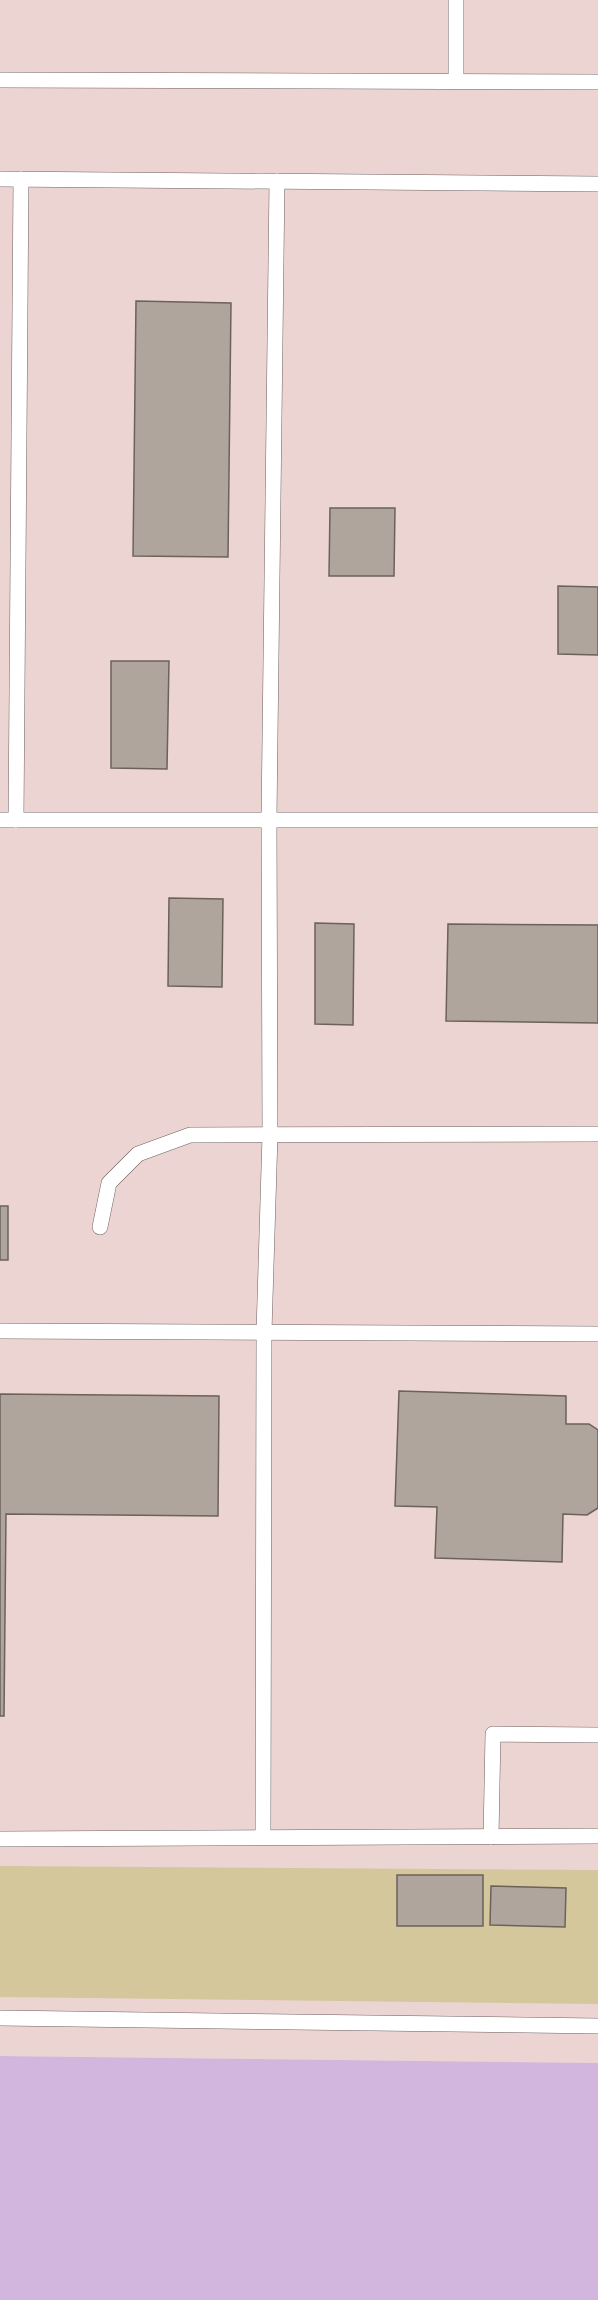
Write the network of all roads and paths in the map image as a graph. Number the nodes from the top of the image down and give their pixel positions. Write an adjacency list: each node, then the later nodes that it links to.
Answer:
1 (456, 0): 3 (lane)
2 (0, 80): 3 (lane)
3 (456, 81): 4 (lane)
4 (598, 82)
5 (0, 179): 6 (lane)
6 (21, 179): 7 (lane); 10 (lane)
7 (277, 181): 8 (lane); 9 (lane)
8 (598, 184)
9 (269, 818): 10 (lane); 11 (lane); 13 (lane)
10 (8, 820)
11 (598, 820)
12 (598, 1134): 13 (lane)
13 (270, 1135): 14 (lane); 16 (lane)
14 (100, 1227)
15 (0, 1331): 16 (lane)
16 (264, 1332): 17 (lane); 19 (lane)
17 (598, 1334)
18 (598, 1735): 21 (lane)
19 (263, 1836): 21 (lane); 22 (lane)
20 (598, 1836): 21 (lane)
21 (491, 1837)
22 (0, 1839)
23 (0, 2018): 24 (lane)
24 (598, 2026)

